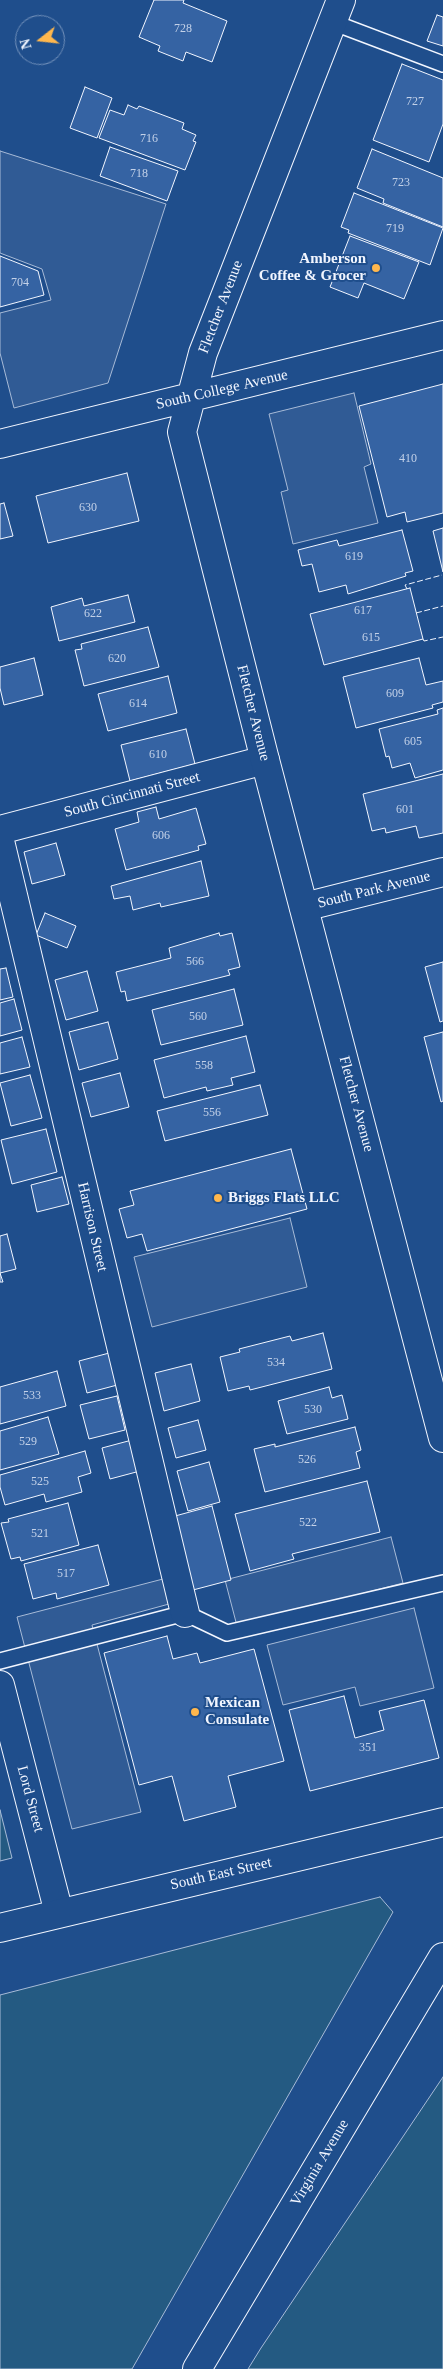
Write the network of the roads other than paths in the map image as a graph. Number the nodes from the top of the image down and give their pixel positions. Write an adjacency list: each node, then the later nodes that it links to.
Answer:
1 (336, 11): 2 (lane); 4 (main road, Fletcher Avenue)
2 (443, 64)
3 (443, 335): 4 (main road, South College Avenue)
4 (190, 398): 5 (main road, South College Avenue); 6 (main road, Fletcher Avenue)
5 (0, 444)
6 (265, 760): 7 (main road, South Cincinnati Street); 10 (main road, Fletcher Avenue)
7 (0, 830)
8 (0, 841): 14 (main road, Harrison Street)
9 (443, 872): 10 (main road, South Park Avenue)
10 (304, 907): 11 (main road, Fletcher Avenue)
11 (435, 1375): 12 (main road, Fletcher Avenue)
12 (443, 1438)
13 (443, 1583): 14 (lane)
14 (185, 1613): 15 (lane)
15 (0, 1661)
16 (0, 1685): 18 (main road, Lord Street)
17 (443, 1822): 18 (main road, South East Street)
18 (59, 1913): 19 (main road, South East Street)
19 (0, 1928)
20 (443, 1957): 21 (main road, Virginia Avenue)
21 (198, 2369)

